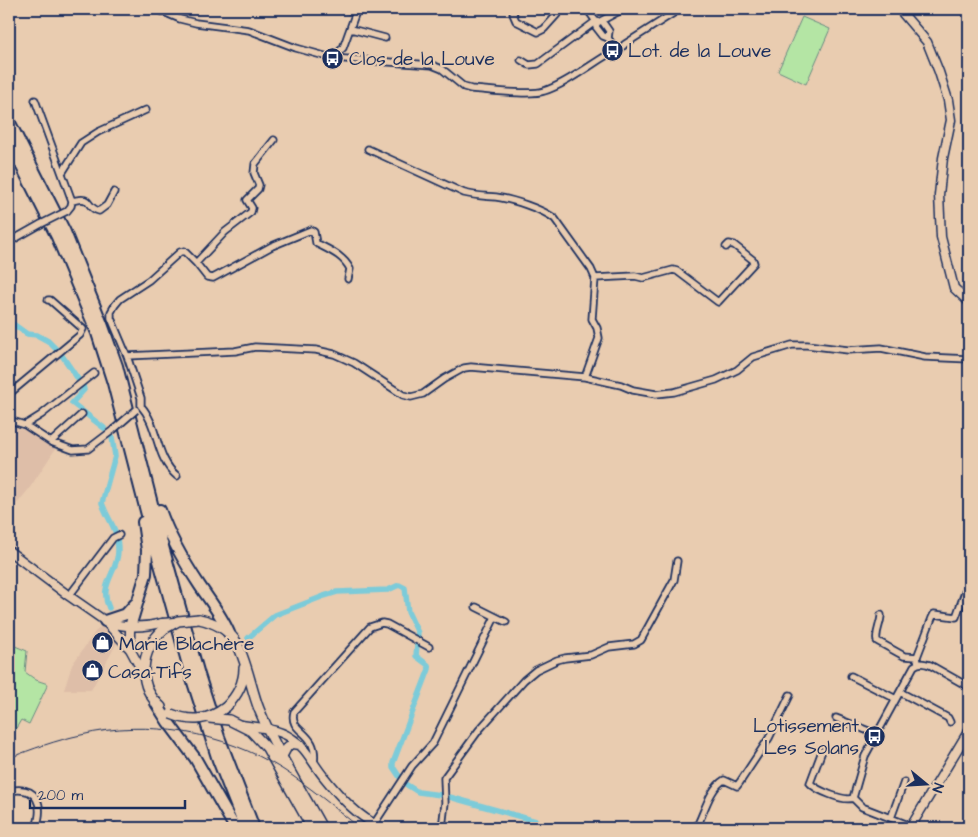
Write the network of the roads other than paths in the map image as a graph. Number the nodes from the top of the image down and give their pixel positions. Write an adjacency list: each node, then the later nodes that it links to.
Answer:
1 (157, 9): 14 (street)
2 (345, 9): 9 (street)
3 (515, 9): 4 (street)
4 (562, 9)
5 (587, 9): 10 (street)
6 (623, 9): 10 (street)
7 (680, 9): 13 (street)
8 (899, 9): 31 (street)
9 (356, 10): 11 (street)
10 (598, 23): 13 (street); 15 (street)
11 (350, 29): 12 (street); 14 (street)
12 (385, 38)
13 (616, 49): 14 (street)
14 (332, 58)
15 (521, 60)
16 (36, 100): 22 (street)
17 (146, 110): 22 (street)
18 (9, 121): 42 (highway)
19 (274, 140): 27 (street)
20 (9, 141): 38 (highway)
21 (368, 149): 28 (street)
22 (62, 172): 24 (street)
23 (114, 192): 24 (street)
24 (72, 201): 25 (street, bridge)
25 (9, 242)
26 (726, 247): 28 (street)
27 (196, 263): 29 (street); 32 (street)
28 (595, 278): 35 (street)
29 (348, 279)
30 (48, 300): 36 (street)
31 (969, 302)
32 (127, 356): 35 (street); 37 (street)
33 (969, 359): 35 (street)
34 (94, 373): 41 (street)
35 (585, 377)
36 (9, 394)
37 (139, 408): 43 (street, bridge); 44 (street)
38 (120, 411): 50 (highway); 78 (highway)
39 (82, 414): 43 (street)
40 (9, 420): 41 (street)
41 (25, 425): 43 (street)
42 (136, 439): 58 (highway); 78 (highway)
43 (50, 442)
44 (176, 476)
45 (117, 535): 49 (street)
46 (9, 551): 49 (street)
47 (677, 561): 99 (street)
48 (969, 580): 61 (street)
49 (69, 596): 54 (street)
50 (139, 596): 54 (highway); 57 (highway)
51 (476, 607): 53 (street)
52 (881, 615): 61 (street)
53 (495, 617): 55 (street); 88 (street)
54 (105, 621): 57 (street); 60 (street)
55 (506, 622)
56 (163, 626): 57 (street); 58 (main road, bridge); 63 (main road)
57 (130, 627): 60 (street)
58 (229, 633): 62 (main road)
59 (429, 647): 83 (street)
60 (130, 649): 63 (street)
61 (917, 660): 65 (street); 66 (street)
62 (243, 661): 71 (main road, bridge); 75 (main road)
63 (144, 673): 69 (main road)
64 (851, 676): 68 (street)
65 (969, 687)
66 (900, 692): 68 (street); 73 (street)
67 (790, 695): 100 (street)
68 (896, 699): 77 (street)
69 (156, 703): 70 (highway)
70 (169, 718): 71 (main road, bridge); 95 (highway)
71 (208, 718): 74 (main road, bridge)
72 (836, 718): 77 (street)
73 (950, 722)
74 (242, 725): 75 (street); 92 (main road)
75 (268, 730): 79 (street); 82 (main road)
76 (969, 730): 93 (street)
77 (876, 734): 87 (street)
78 (214, 735): 81 (highway)
79 (300, 745): 82 (street); 83 (street)
80 (822, 751): 87 (street)
81 (220, 753): 96 (highway); 97 (highway)
82 (284, 760): 85 (main road)
83 (314, 762): 90 (street)
84 (904, 782): 89 (street)
85 (300, 790): 92 (main road); 98 (main road)
86 (9, 791): 94 (street)
87 (852, 798): 89 (street)
88 (380, 815): 90 (street); 91 (street)
89 (891, 818): 93 (street)
90 (366, 820): 91 (street)
91 (378, 826)
92 (309, 827)
93 (911, 827)
94 (36, 828)
95 (235, 828)
96 (245, 828)
97 (254, 828)
98 (322, 828)
99 (442, 828)
100 (696, 828)

